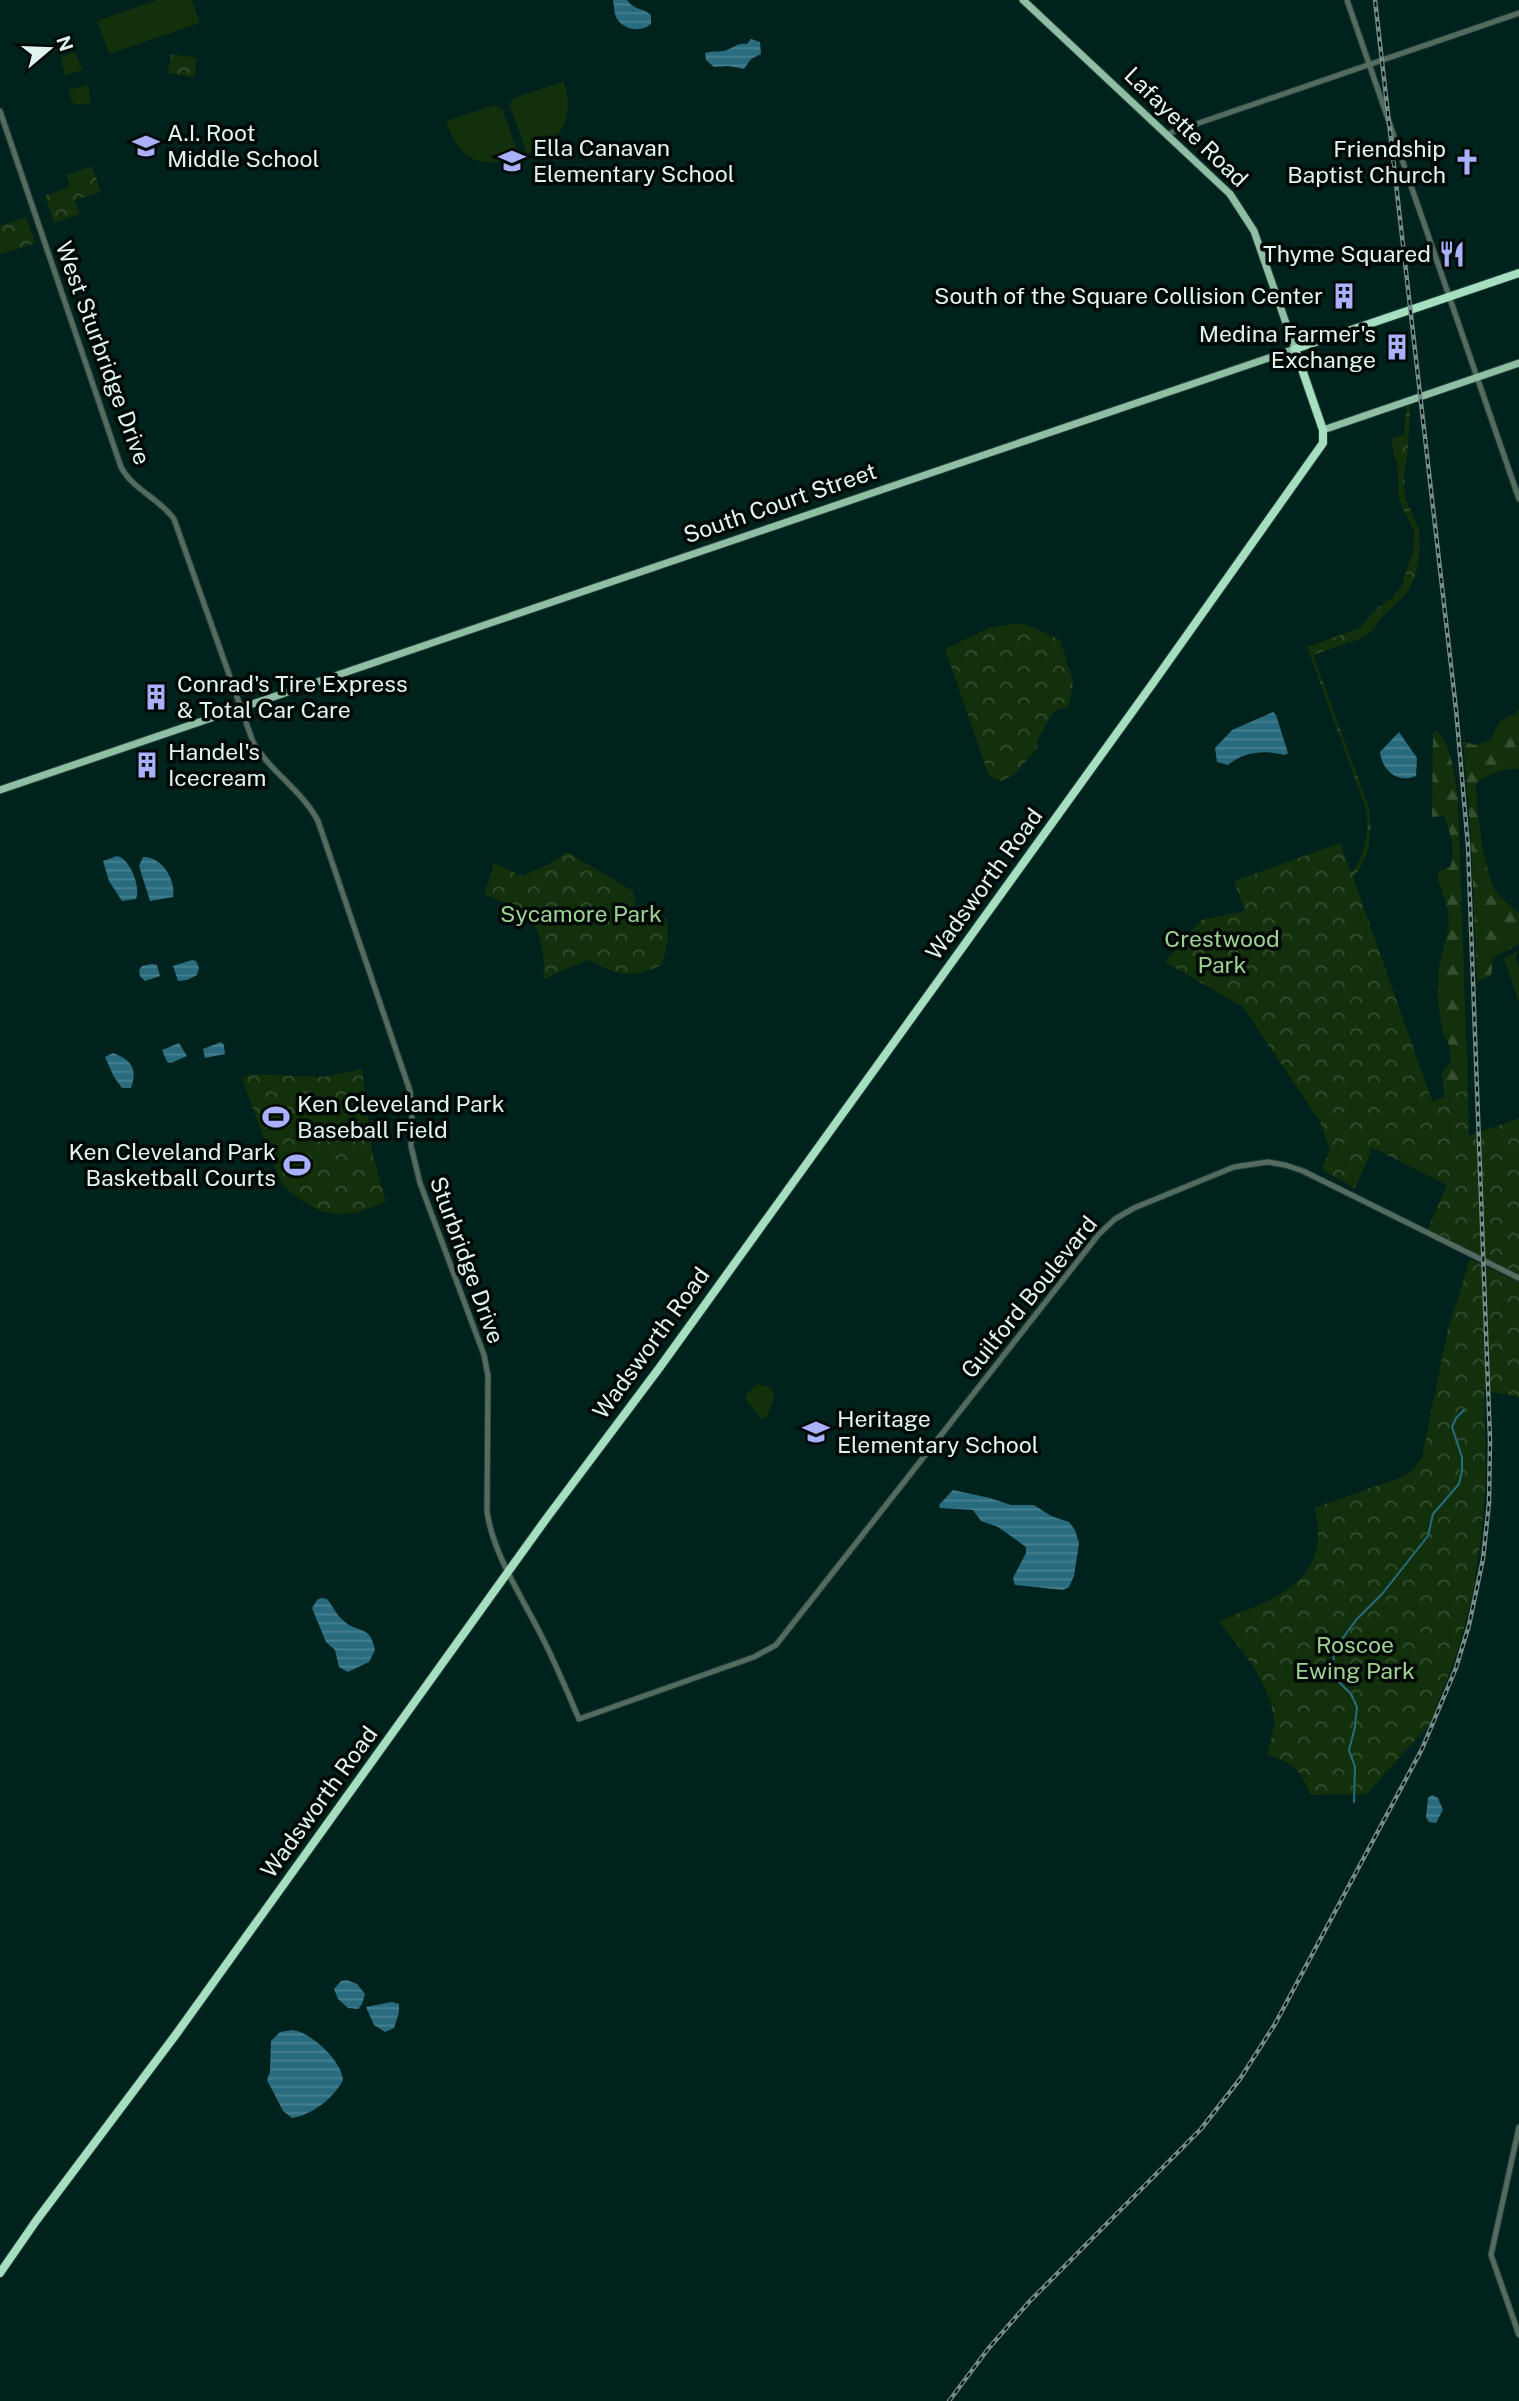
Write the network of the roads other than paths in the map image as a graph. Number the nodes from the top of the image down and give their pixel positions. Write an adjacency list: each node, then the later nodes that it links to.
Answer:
1 (1023, 0): 6 (main road, Lafayette Road)
2 (1346, 0): 4 (street)
3 (1519, 13): 4 (street)
4 (1369, 65): 6 (street); 8 (street)
5 (0, 111): 14 (street, West Sturbridge Drive)
6 (1167, 134): 9 (main road, Lafayette Road)
7 (1519, 273): 8 (highway, South Court Street)
8 (1449, 297): 9 (highway, South Court Street); 11 (street)
9 (1295, 349): 12 (highway); 14 (main road, South Court Street)
10 (1519, 363): 11 (main road)
11 (1477, 377): 12 (main road); 13 (street)
12 (1323, 430): 17 (highway, Wadsworth Road)
13 (1519, 499)
14 (241, 708): 15 (main road, South Court Street); 17 (street, Sturbridge Drive)
15 (0, 790)
16 (1519, 1278): 18 (street, Guilford Boulevard)
17 (508, 1572): 18 (street, Sturbridge Drive); 20 (highway, Wadsworth Road)
18 (579, 1719)
19 (1519, 2127): 21 (street)
20 (0, 2273)
21 (1519, 2335)

